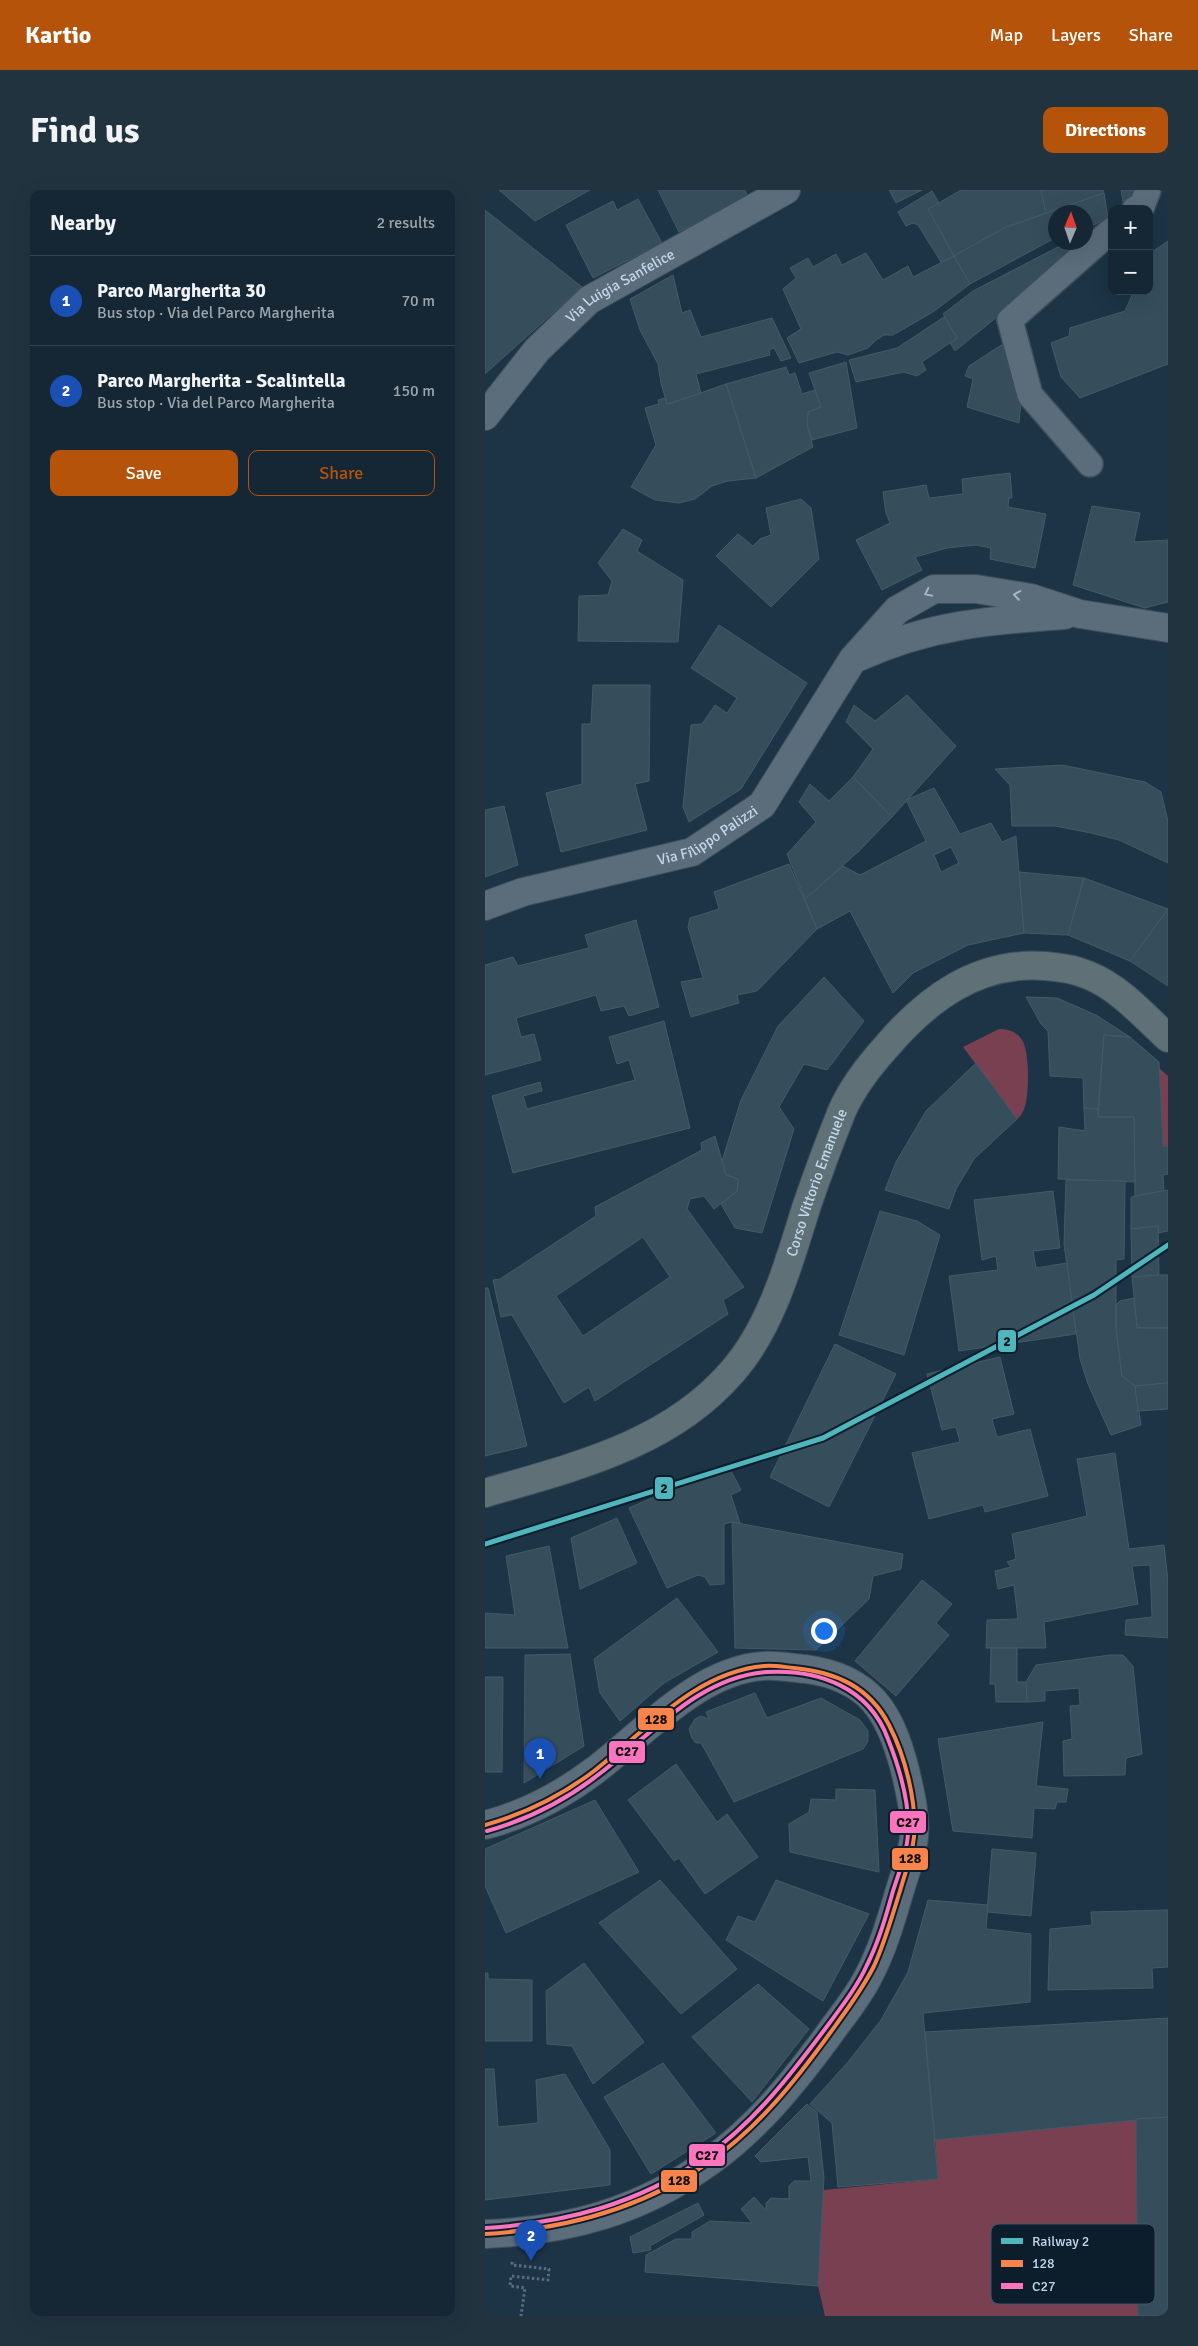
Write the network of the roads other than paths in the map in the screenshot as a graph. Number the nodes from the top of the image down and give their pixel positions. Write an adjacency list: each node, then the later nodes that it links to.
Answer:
1 (785, 190): 5 (street, Via Luigia Sanfelice)
2 (1148, 190): 3 (street)
3 (1142, 205)
4 (1108, 234): 6 (street)
5 (485, 416)
6 (1090, 464)
7 (1081, 614): 8 (street, Via Filippo Palizzi); 9 (street, Via Filippo Palizzi); 9 (street, Via Filippo Palizzi, one-way to 9)
8 (1168, 628)
9 (853, 659): 10 (street, Via Filippo Palizzi)
10 (485, 906)
11 (1168, 1038): 12 (main road, Corso Vittorio Emanuele)
12 (485, 1493)
13 (485, 1826): 14 (street)
14 (485, 2234)

